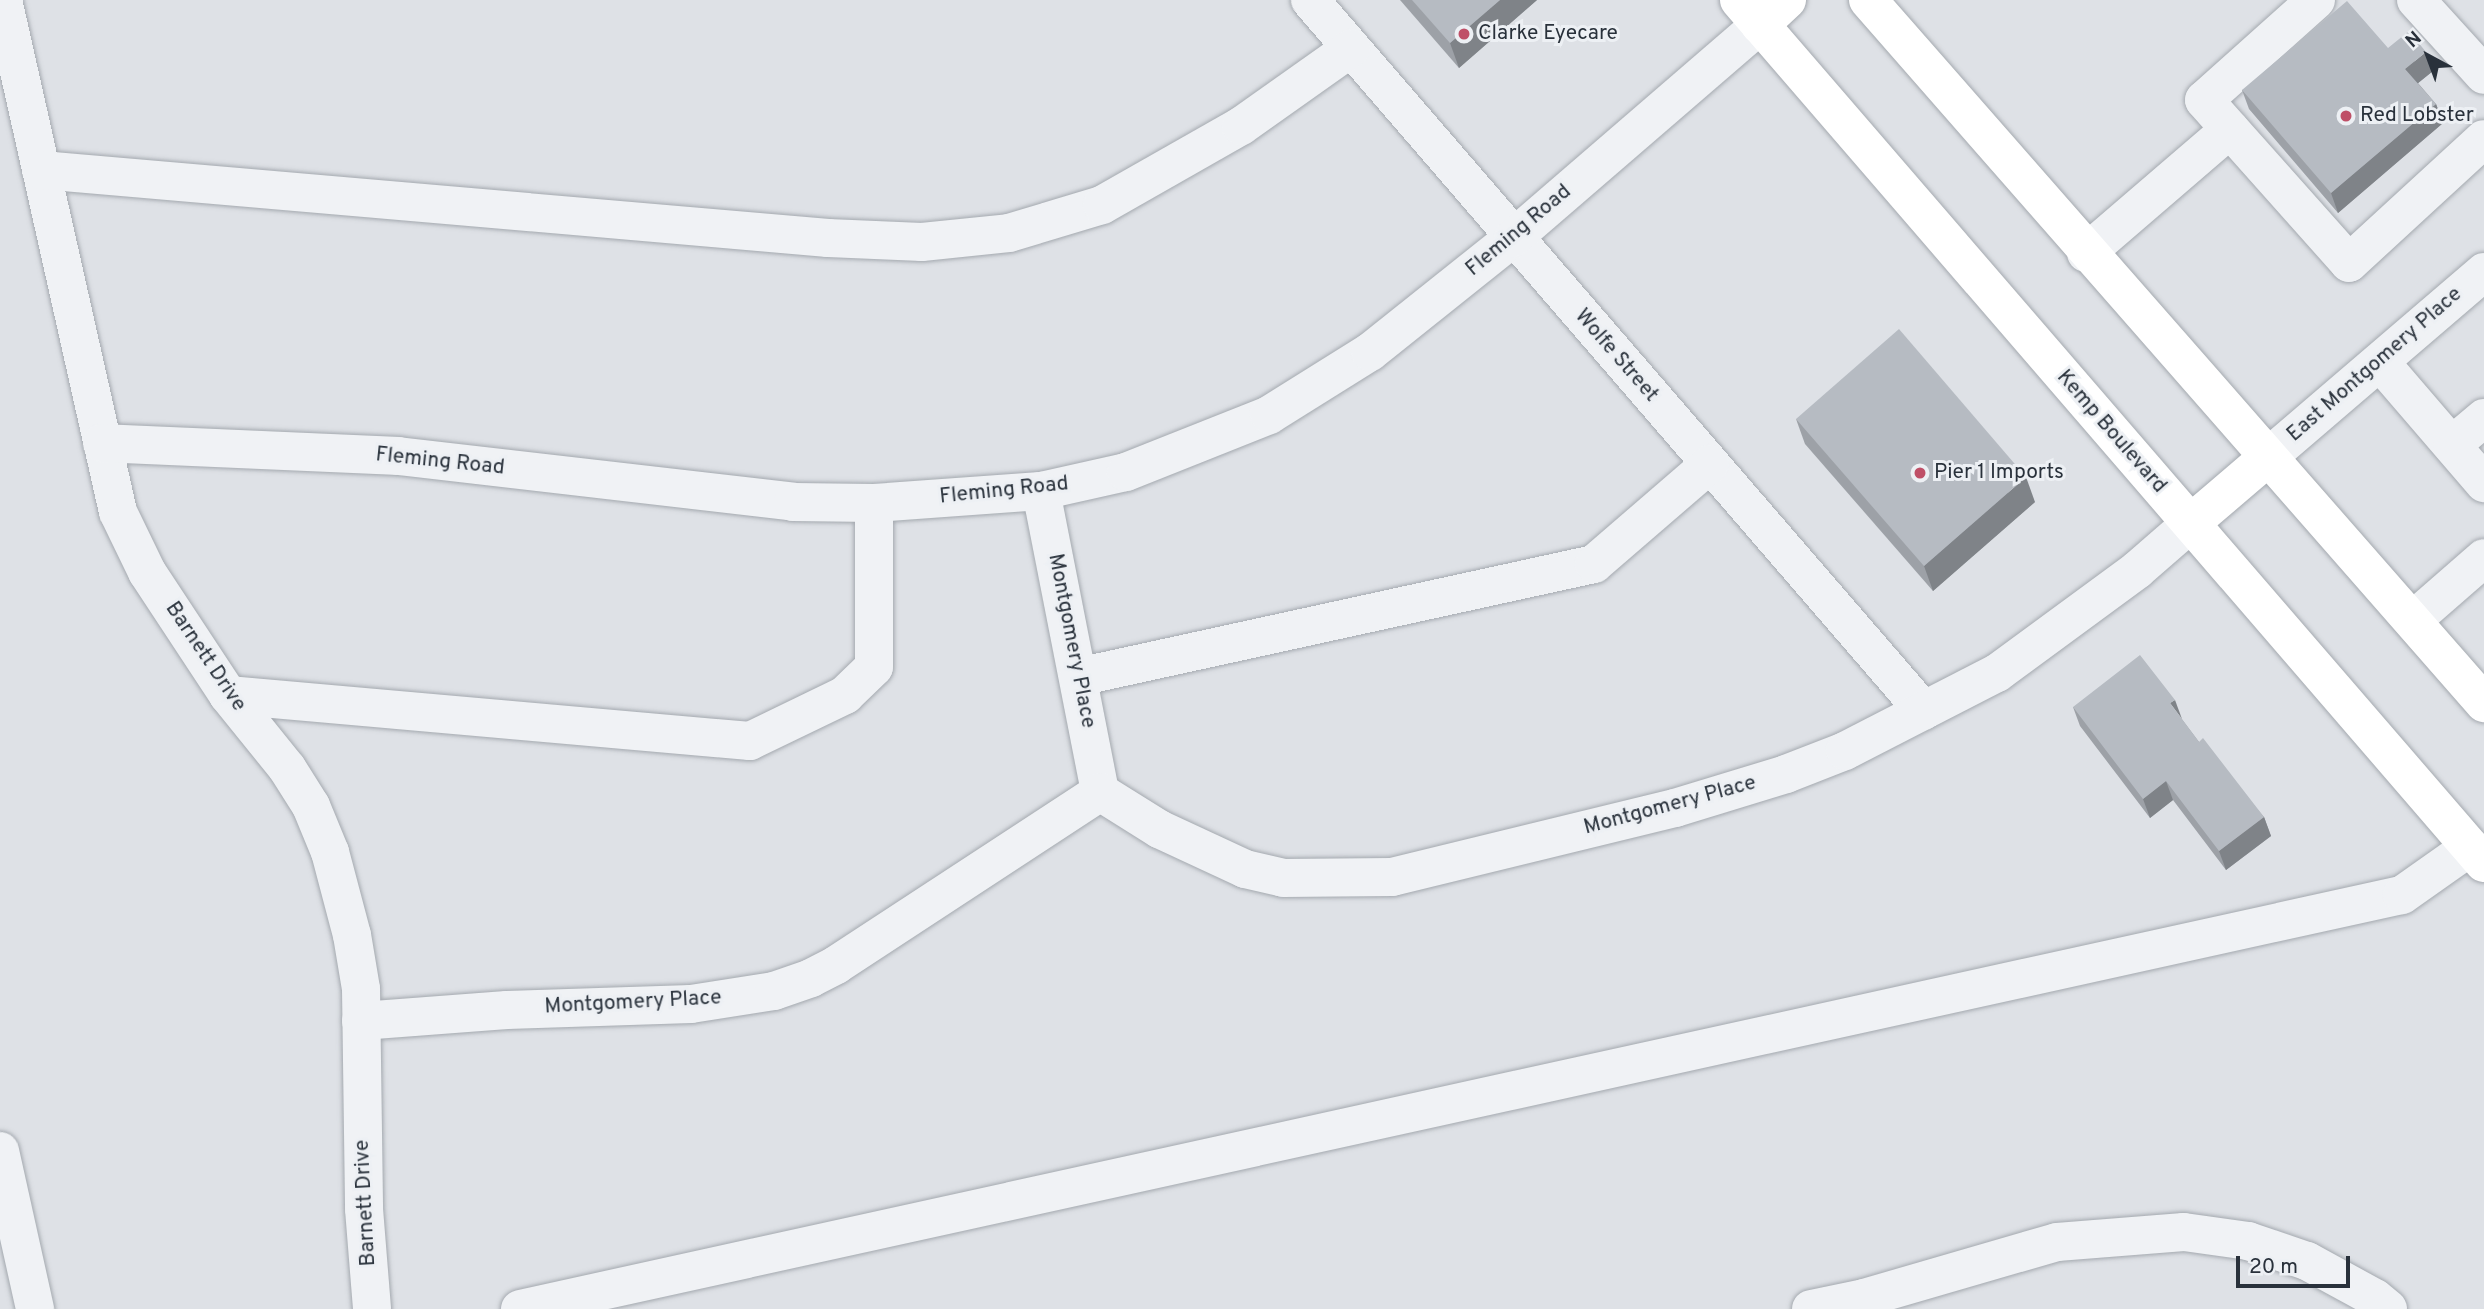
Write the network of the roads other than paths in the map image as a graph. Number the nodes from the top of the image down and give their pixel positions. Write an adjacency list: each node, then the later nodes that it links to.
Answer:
1 (4, 0): 11 (street, Barnett Drive)
2 (1310, 0): 7 (street, Wolfe Street)
3 (1868, 0): 13 (main road)
4 (2316, 0): 9 (street)
5 (2416, 0): 8 (street)
6 (1762, 8): 12 (street, Fleming Road); 24 (main road, Kemp Boulevard)
7 (1351, 48): 11 (street); 12 (street, Wolfe Street)
8 (2484, 75)
9 (2230, 129): 10 (street); 13 (street)
10 (2484, 139)
11 (41, 170): 17 (street, Barnett Drive)
12 (1513, 237): 20 (street, Wolfe Street); 22 (street, Fleming Road)
13 (2086, 253): 19 (main road)
14 (2484, 272): 15 (street, East Montgomery Place)
15 (2380, 362): 18 (street); 19 (street, East Montgomery Place)
16 (2484, 418): 18 (street)
17 (102, 443): 23 (street, Fleming Road); 28 (street, Barnett Drive)
18 (2452, 446): 21 (street)
19 (2267, 458): 24 (main road); 26 (main road)
20 (1710, 464): 27 (street); 30 (street, Wolfe Street)
21 (2484, 483)
22 (1041, 491): 23 (street, Fleming Road); 27 (street, Montgomery Place)
23 (874, 503): 28 (street)
24 (2191, 523): 30 (street, Montgomery Place); 32 (main road, Kemp Boulevard)
25 (2484, 558): 26 (street)
26 (2413, 620): 29 (main road)
27 (1077, 677): 31 (street, Montgomery Place)
28 (228, 695): 33 (street, Barnett Drive)
29 (2484, 703)
30 (1924, 711): 31 (street, Montgomery Place)
31 (1100, 792): 33 (street, Montgomery Place)
32 (2477, 855): 38 (street)
33 (361, 1021): 37 (street, Barnett Drive)
34 (0, 1150): 36 (street)
35 (1864, 1304): 39 (street); 40 (street)
36 (35, 1309)
37 (372, 1309)
38 (520, 1309)
39 (1811, 1309)
40 (2388, 1309)

